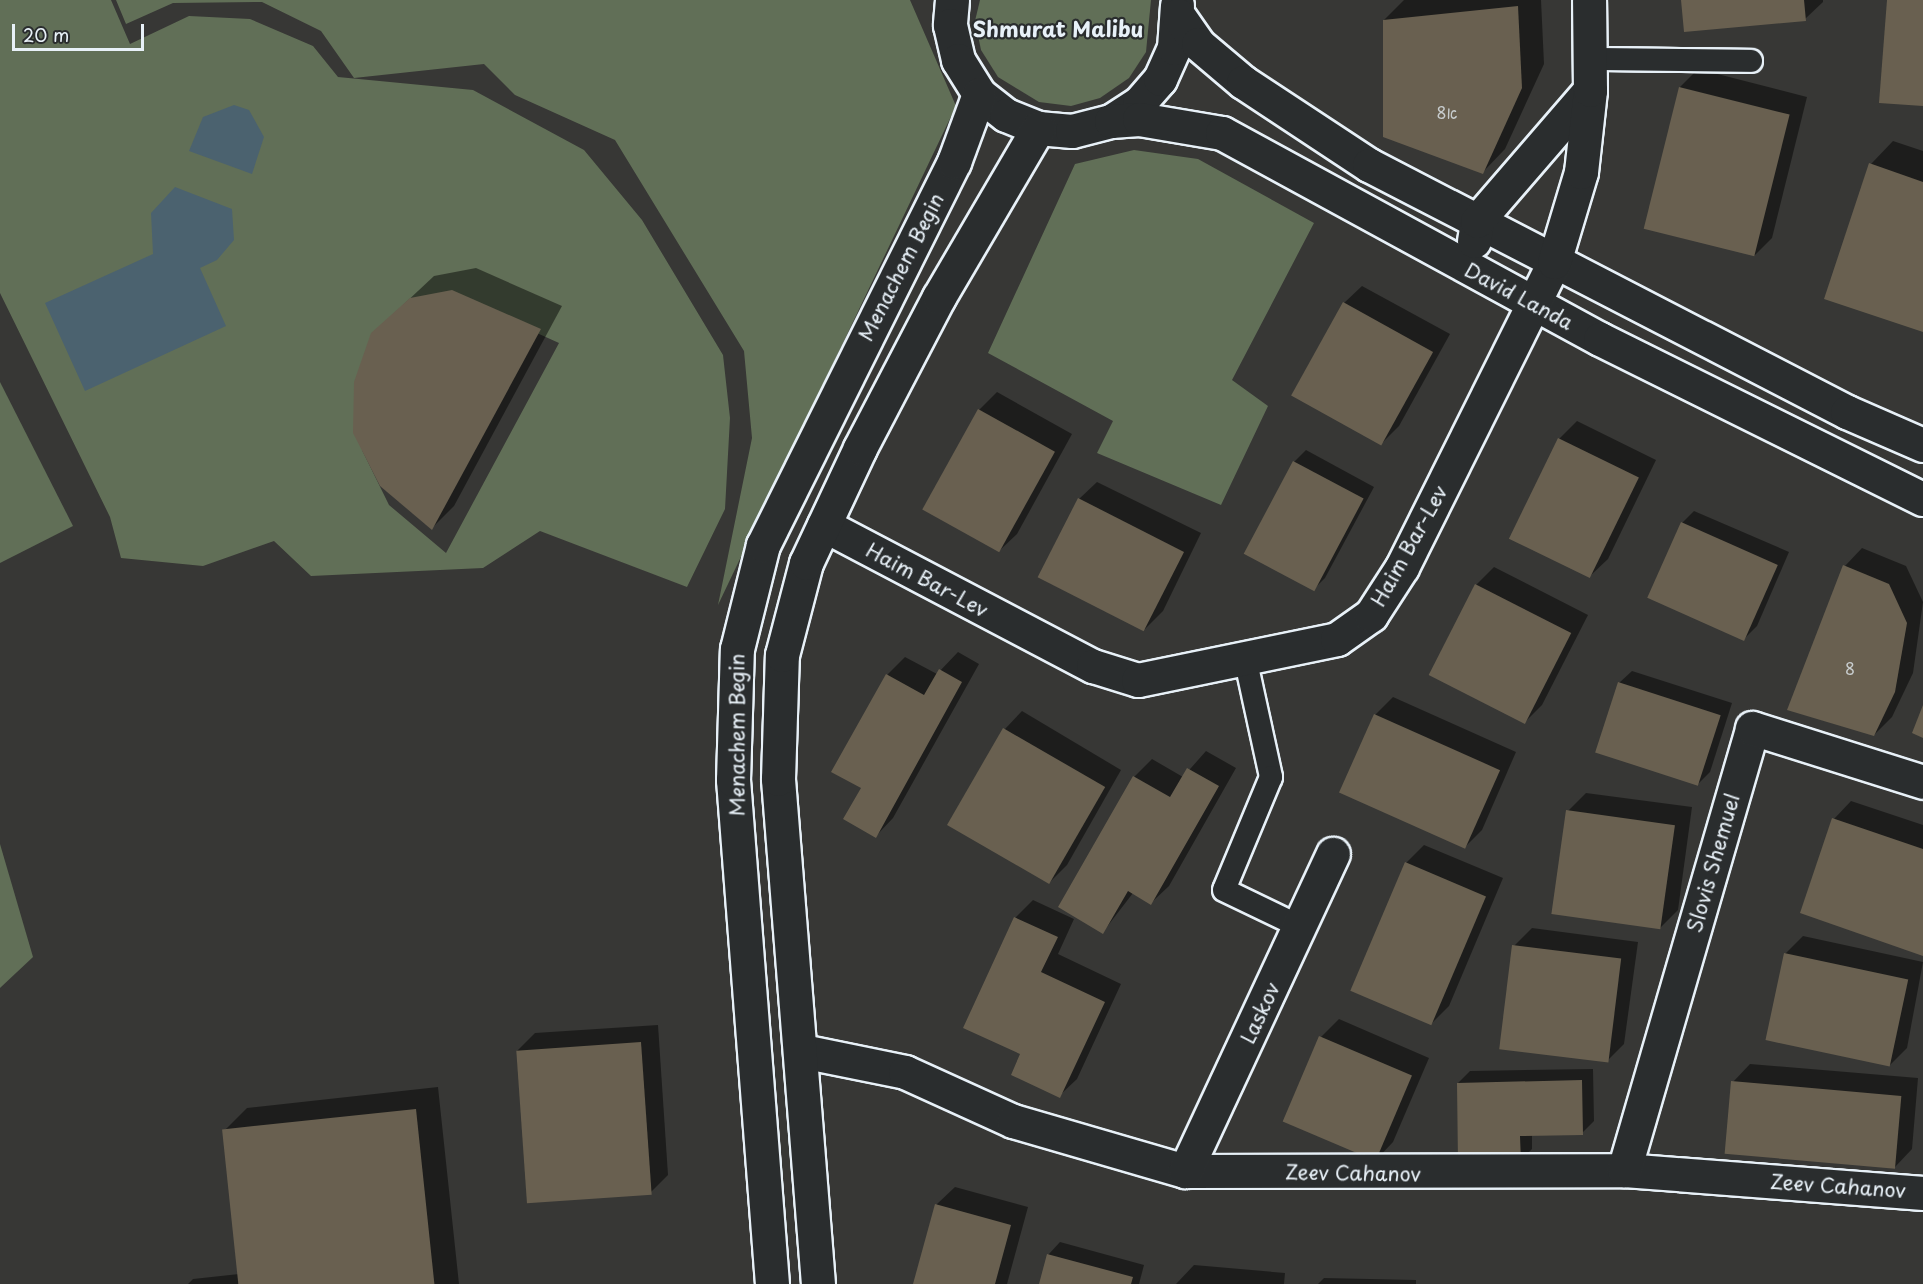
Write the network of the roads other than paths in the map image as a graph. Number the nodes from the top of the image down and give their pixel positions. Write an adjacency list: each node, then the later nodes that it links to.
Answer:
1 (936, 0): 5 (street)
2 (952, 0): 5 (street)
3 (1590, 0): 7 (street, Haim Bar-Lev)
4 (1177, 8): 9 (street); 11 (street)
5 (958, 60): 8 (street)
6 (1751, 61): 7 (lane)
7 (1591, 75): 11 (street); 12 (street, Haim Bar-Lev)
8 (979, 93): 10 (street); 26 (street, Menachem Begin)
9 (1111, 121): 10 (street); 13 (street, David Landa)
10 (1038, 128): 17 (street)
11 (1477, 221): 12 (street); 13 (street)
12 (1554, 261): 14 (street, Haim Bar-Lev); 15 (street)
13 (1470, 270): 14 (street, David Landa)
14 (1534, 304): 16 (street, David Landa); 18 (street, Haim Bar-Lev)
15 (1923, 445)
16 (1923, 499)
17 (824, 525): 18 (street, Haim Bar-Lev); 22 (street)
18 (1246, 662): 21 (lane)
19 (1923, 782): 23 (street, Slovis Shemuel)
20 (1333, 854): 21 (street, Laskov)
21 (1301, 927): 24 (street, Laskov)
22 (802, 1051): 24 (street, Zeev Cahanov); 27 (street)
23 (1624, 1170): 24 (street, Zeev Cahanov); 25 (street, Zeev Cahanov)
24 (1185, 1171)
25 (1923, 1193)
26 (772, 1284)
27 (818, 1284)

